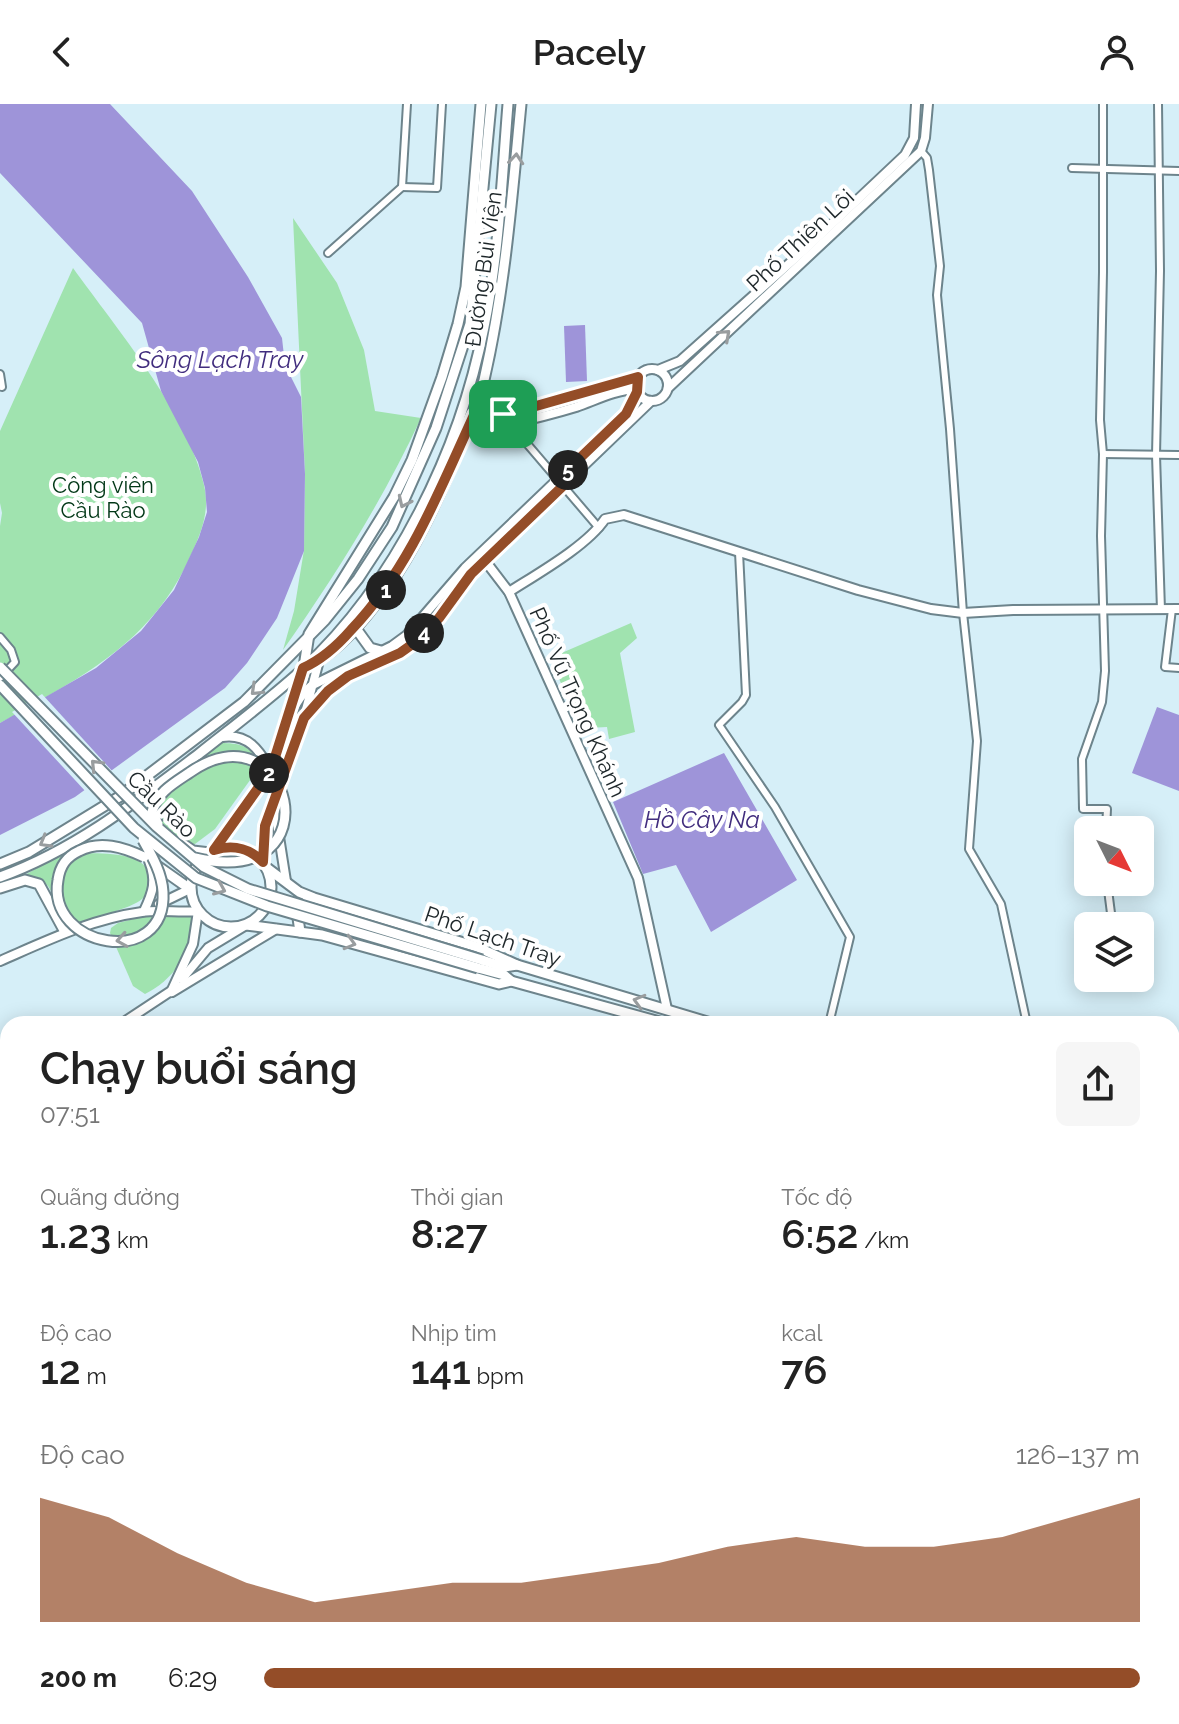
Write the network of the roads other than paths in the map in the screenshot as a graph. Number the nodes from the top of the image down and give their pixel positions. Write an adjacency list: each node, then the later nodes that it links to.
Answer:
1 (407, 104): 17 (street)
2 (442, 104): 17 (street)
3 (481, 104): 23 (main road, Đường Bùi Viện)
4 (491, 104): 18 (main road, Đường Bùi Viện)
5 (508, 104): 19 (main road, Đường Bùi Viện)
6 (521, 104): 30 (main road, Đường Bùi Viện, one-way to 6)
7 (916, 104): 11 (main road)
8 (928, 104): 12 (main road)
9 (1103, 104): 14 (street)
10 (1158, 104): 15 (street)
11 (910, 146): 12 (main road); 21 (main road, Phố Thiên Lôi)
12 (921, 151): 27 (main road, Phố Thiên Lôi, one-way to 12); 45 (street)
13 (1072, 168): 14 (street)
14 (1104, 168): 15 (street); 34 (street)
15 (1159, 170): 16 (street); 35 (street)
16 (1179, 171)
17 (402, 187): 20 (street)
18 (479, 236): 19 (main road); 25 (main road, Đường Bùi Viện)
19 (497, 237): 49 (main road, Đường Bùi Viện)
20 (328, 253)
21 (658, 370): 24 (main road); 27 (main road)
22 (0, 374): 26 (street)
23 (442, 377): 25 (main road); 47 (main road, Đường Bùi Viện)
24 (638, 377): 28 (main road); 30 (main road)
25 (454, 378): 47 (main road, Đường Bùi Viện, one-way to 47)
26 (2, 387)
27 (668, 388): 29 (main road)
28 (637, 390): 29 (main road); 31 (main road); 32 (main road)
29 (651, 401): 31 (main road)
30 (474, 415): 33 (main road, Đường Bùi Viện)
31 (629, 417): 37 (main road)
32 (511, 425): 33 (main road); 37 (street)
33 (466, 433): 46 (main road, Đường Bùi Viện)
34 (1103, 454): 35 (street); 42 (street)
35 (1156, 455): 36 (street); 44 (street)
36 (1179, 455)
37 (561, 482): 38 (street); 40 (main road)
38 (599, 528): 39 (main road); 41 (main road)
39 (739, 552): 45 (main road); 90 (street)
40 (482, 558): 41 (main road, Phố Vũ Trọng Khánh); 50 (main road); 59 (main road)
41 (509, 592): 86 (main road, Phố Vũ Trọng Khánh)
42 (1102, 609): 44 (main road); 45 (main road); 63 (street)
43 (1175, 609): 44 (main road); 54 (street)
44 (1161, 610)
45 (963, 613): 91 (street)
46 (358, 623): 50 (main road); 51 (main road, Đường Bùi Viện)
47 (309, 634): 53 (main road); 68 (main road, Đường Bùi Viện, one-way to 68)
48 (0, 637): 55 (street)
49 (322, 648): 51 (main road); 53 (main road, Đường Bùi Viện)
50 (381, 651): 57 (main road)
51 (319, 661): 53 (main road, Đường Bùi Viện); 57 (main road)
52 (0, 667): 66 (main road, Cầu Rào, one-way to 52, bridge)
53 (303, 668): 58 (main road); 60 (main road, Đường Bùi Viện)
54 (1179, 668)
55 (0, 678)
56 (0, 685): 64 (main road, Cầu Rào, bridge)
57 (311, 686): 58 (main road); 59 (main road)
58 (292, 706): 61 (main road)
59 (304, 718): 62 (main road)
60 (221, 737): 61 (main road); 70 (main road, Đường Bùi Viện)
61 (271, 770): 65 (main road)
62 (274, 800): 69 (main road); 71 (main road)
63 (1107, 816)
64 (140, 833): 67 (main road, one-way to 67, bridge); 82 (main road, Cầu Rào, one-way to 82, bridge)
65 (212, 852): 66 (main road, bridge); 69 (main road); 73 (main road)
66 (192, 857): 82 (main road, Cầu Rào, bridge)
67 (146, 859): 73 (main road); 75 (main road)
68 (0, 864)
69 (265, 865): 71 (main road, Phố Lạch Tray); 77 (main road)
70 (0, 877)
71 (286, 881): 74 (main road, Phố Lạch Tray)
72 (0, 888): 79 (main road)
73 (190, 889): 75 (main road); 76 (main road)
74 (314, 898): 80 (main road); 83 (main road, Phố Lạch Tray)
75 (144, 911): 76 (main road); 79 (main road)
76 (198, 911): 77 (main road); 85 (main road)
77 (246, 925): 78 (main road, Phố Lạch Tray); 85 (main road)
78 (276, 929): 80 (main road, Phố Lạch Tray); 85 (main road)
79 (65, 932): 81 (main road)
80 (300, 932): 84 (main road, Phố Lạch Tray, one-way to 84)
81 (0, 961)
82 (480, 964): 83 (main road, Cầu Rào); 84 (main road, Cầu Rào)
83 (517, 965): 86 (main road, Phố Lạch Tray, one-way to 83)
84 (511, 981): 88 (main road, Phố Lạch Tray)
85 (171, 992): 87 (main road)
86 (667, 1009): 89 (main road, Phố Lạch Tray)
87 (134, 1016)
88 (636, 1016)
89 (689, 1016)
90 (831, 1016)
91 (1025, 1016)

